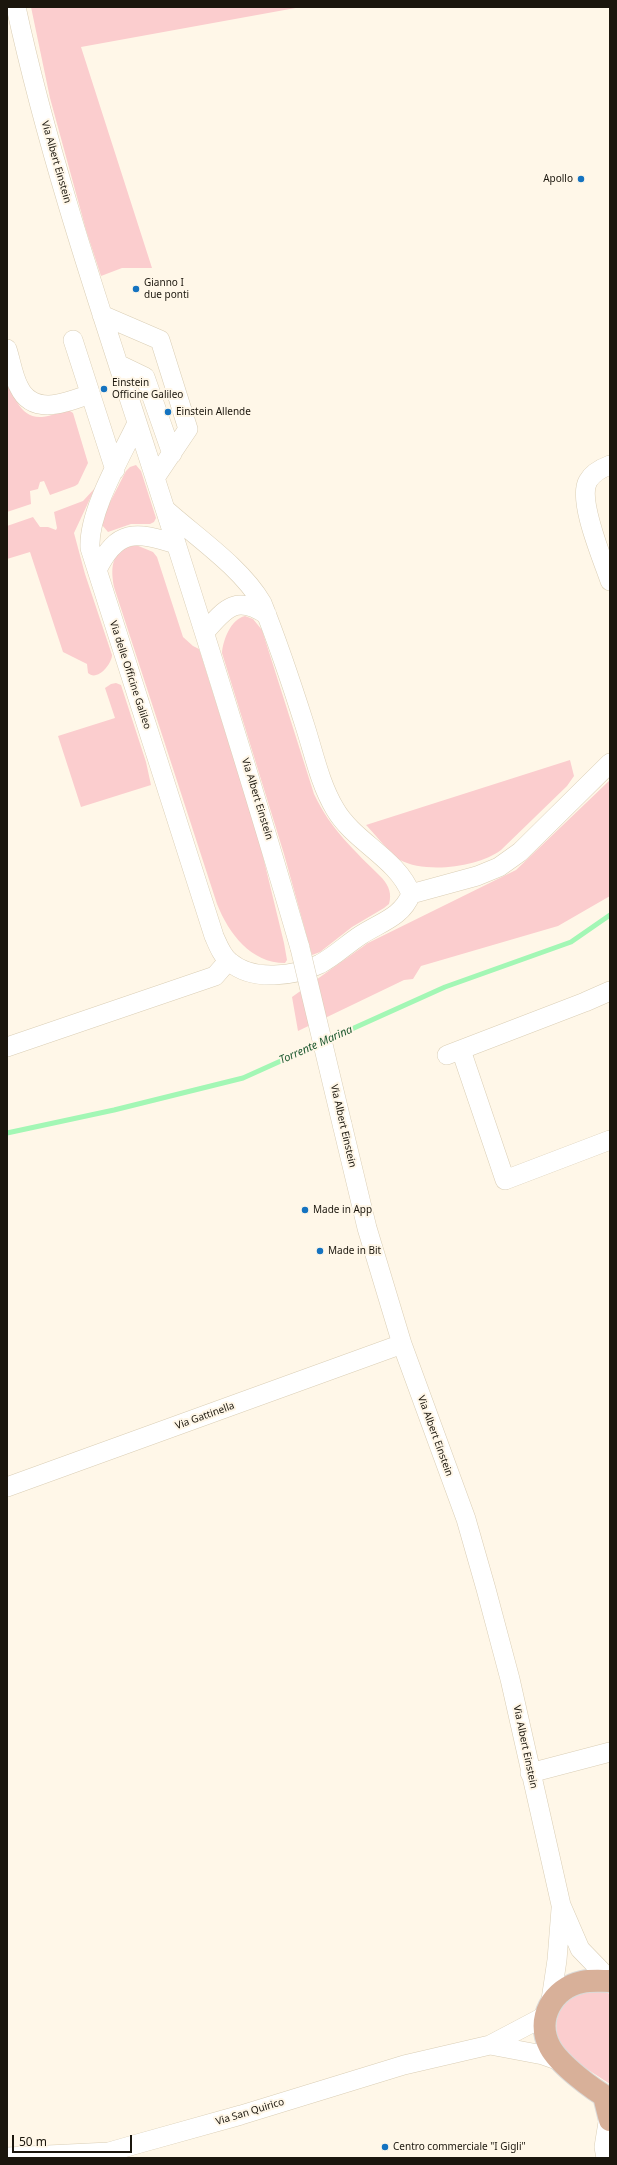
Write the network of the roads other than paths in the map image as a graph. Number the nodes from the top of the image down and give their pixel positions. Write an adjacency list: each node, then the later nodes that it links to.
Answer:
1 (16, 7): 2 (street, Via Albert Einstein)
2 (102, 315): 5 (street, Via Albert Einstein); 8 (street)
3 (73, 340): 6 (street)
4 (7, 349): 6 (street)
5 (118, 364): 7 (street, Via Albert Einstein); 8 (street)
6 (90, 394): 10 (street)
7 (137, 423): 10 (street, Via delle Officine Galileo); 11 (street, Via Albert Einstein)
8 (172, 454): 11 (street)
9 (610, 465): 15 (street)
10 (115, 470): 14 (street, Via delle Officine Galileo)
11 (155, 478): 12 (street, Via Albert Einstein)
12 (165, 509): 13 (street, Via Albert Einstein); 16 (street)
13 (176, 544): 14 (street); 17 (street, Via Albert Einstein)
14 (96, 570): 20 (street, Via delle Officine Galileo)
15 (610, 581)
16 (267, 615): 17 (street); 19 (street)
17 (205, 632): 24 (street, Via Albert Einstein, bridge)
18 (610, 763): 19 (street)
19 (411, 894): 20 (street)
20 (228, 961): 22 (street)
21 (610, 991): 23 (street)
22 (7, 1047)
23 (610, 1140)
24 (402, 1344): 25 (street, Via Gattinella); 27 (street, Via Albert Einstein)
25 (7, 1487)
26 (610, 1752): 27 (street)
27 (530, 1773): 28 (street, Via Albert Einstein)
28 (561, 1906): 29 (street, Via Albert Einstein); 30 (street, Via Albert Einstein)
29 (610, 1981): 30 (main road, Via San Quirico)
30 (548, 2008): 31 (street, Via San Quirico); 32 (main road, Via San Quirico)
31 (490, 2045): 32 (street, Via San Quirico); 34 (street, Via San Quirico)
32 (560, 2061): 33 (main road, Via San Quirico)
33 (608, 2108): 35 (street)
34 (7, 2157)
35 (606, 2158)

